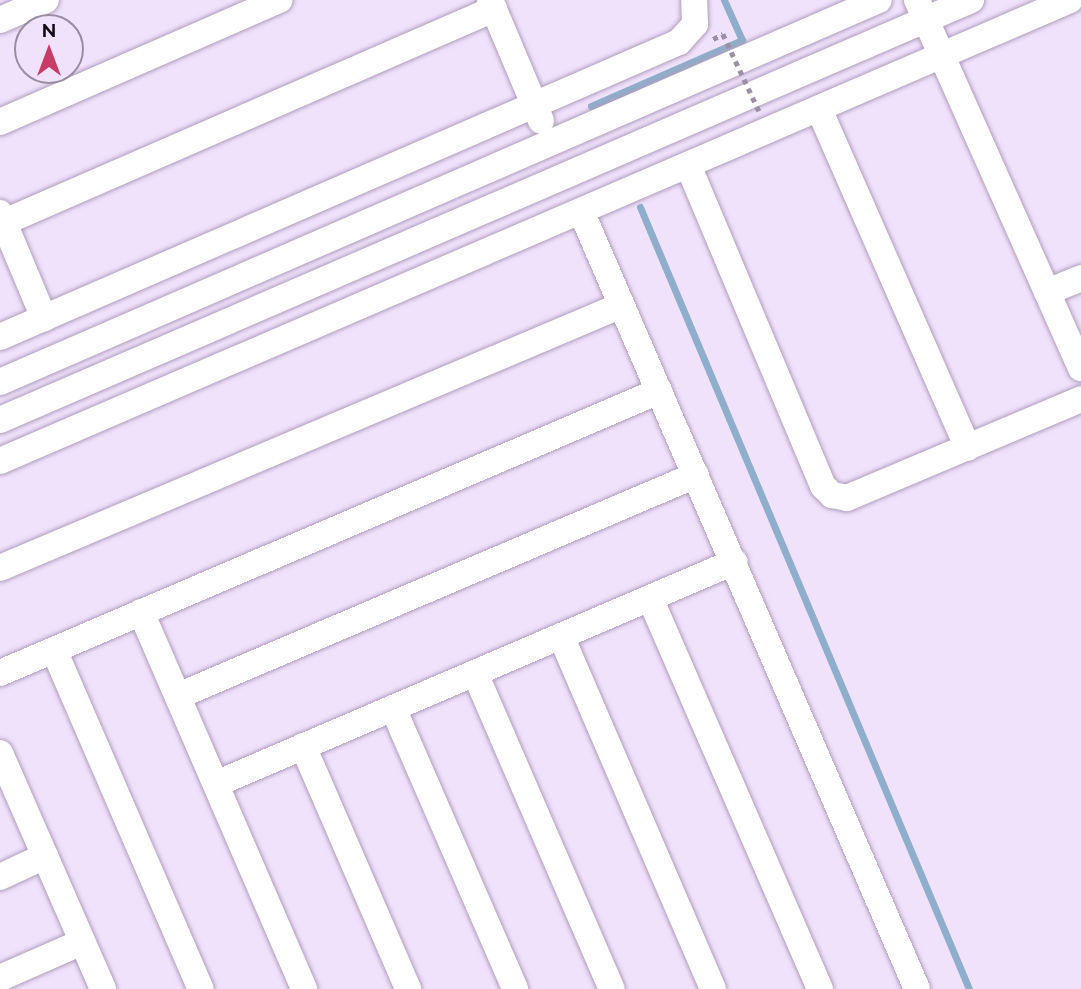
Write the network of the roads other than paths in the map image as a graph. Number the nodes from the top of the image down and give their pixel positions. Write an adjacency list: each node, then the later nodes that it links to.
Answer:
1 (46, 0): 9 (street)
2 (279, 0): 13 (street)
3 (694, 0): 11 (street)
4 (878, 0): 14 (street)
5 (971, 0): 8 (street)
6 (1070, 0): 10 (street)
7 (492, 5): 11 (street); 18 (street)
8 (922, 10): 10 (street); 16 (street)
9 (0, 20)
10 (942, 56): 12 (street); 20 (street)
11 (535, 106): 14 (street); 22 (street)
12 (819, 108): 15 (street); 29 (street)
13 (0, 121)
14 (550, 142): 16 (street); 25 (street)
15 (688, 165): 17 (street); 29 (street)
16 (564, 176): 28 (street)
17 (581, 211): 21 (street); 30 (street)
18 (1, 220): 22 (street)
19 (1081, 278): 20 (street)
20 (1047, 292): 24 (street)
21 (622, 305): 26 (street); 33 (street)
22 (44, 318): 23 (street)
23 (0, 337)
24 (1081, 368)
25 (0, 382)
26 (659, 391): 31 (street); 35 (street)
27 (1081, 399): 29 (street)
28 (0, 420)
29 (968, 448)
30 (0, 461)
31 (696, 475): 32 (street); 40 (street)
32 (734, 562): 34 (street); 57 (street)
33 (0, 568)
34 (650, 598): 36 (street); 56 (street)
35 (141, 612): 37 (street); 40 (street)
36 (561, 636): 39 (street); 55 (street)
37 (54, 650): 38 (street); 50 (street)
38 (0, 673)
39 (475, 673): 41 (street); 54 (street)
40 (178, 696): 44 (street)
41 (393, 708): 42 (street); 53 (street)
42 (303, 746): 44 (street); 52 (street)
43 (2, 763): 45 (street)
44 (216, 784): 51 (street)
45 (45, 856): 46 (street); 47 (street)
46 (0, 877)
47 (82, 942): 48 (street); 49 (street)
48 (0, 978)
49 (103, 989)
50 (201, 989)
51 (304, 989)
52 (408, 989)
53 (515, 989)
54 (612, 989)
55 (713, 989)
56 (820, 989)
57 (917, 989)

